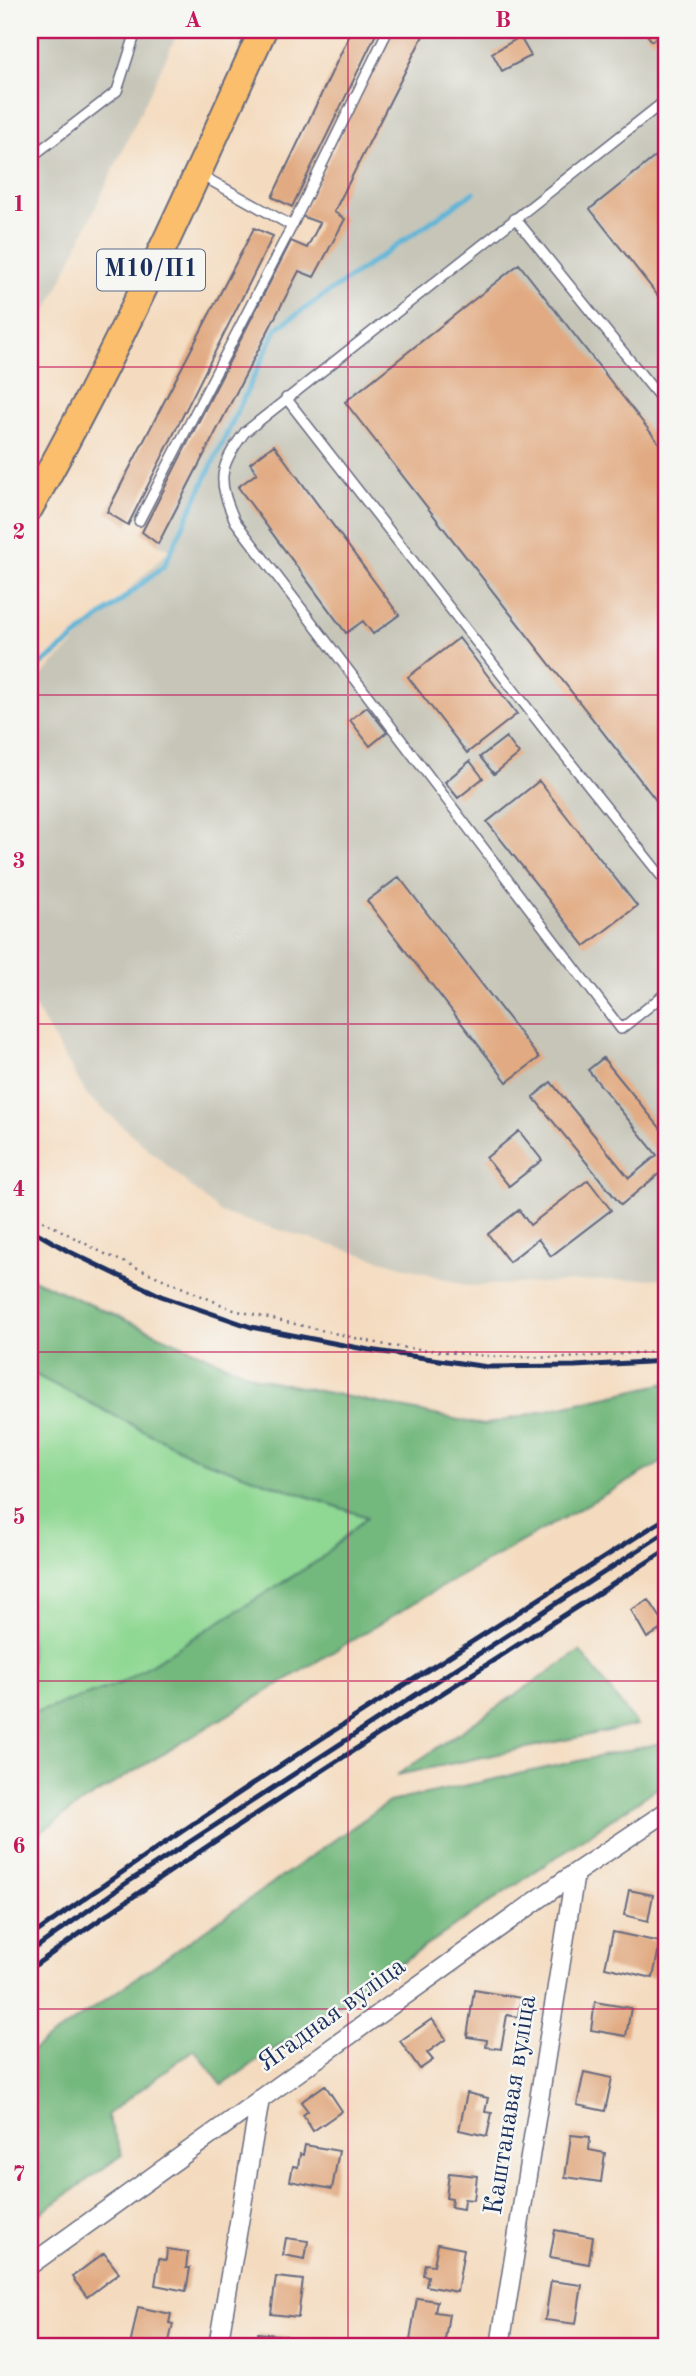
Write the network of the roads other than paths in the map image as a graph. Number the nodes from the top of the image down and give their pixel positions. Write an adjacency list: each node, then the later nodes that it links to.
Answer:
1 (127, 30): 5 (lane)
2 (263, 30): 6 (main road, М10/П1)
3 (388, 30): 8 (lane)
4 (666, 100): 7 (lane)
5 (30, 158)
6 (198, 173): 8 (lane); 11 (main road, М10/П1)
7 (515, 218): 9 (lane); 10 (lane)
8 (292, 226): 12 (lane)
9 (286, 398): 13 (lane); 14 (lane)
10 (666, 405)
11 (30, 507)
12 (139, 521)
13 (666, 883)
14 (666, 993)
15 (666, 1812): 16 (street, Ягадная вуліца)
16 (575, 1873): 17 (street, Ягадная вуліца); 20 (street, Каштанавая вуліца)
17 (260, 2099): 18 (street, Ягадная вуліца); 19 (street)
18 (30, 2264)
19 (218, 2346)
20 (500, 2346)

